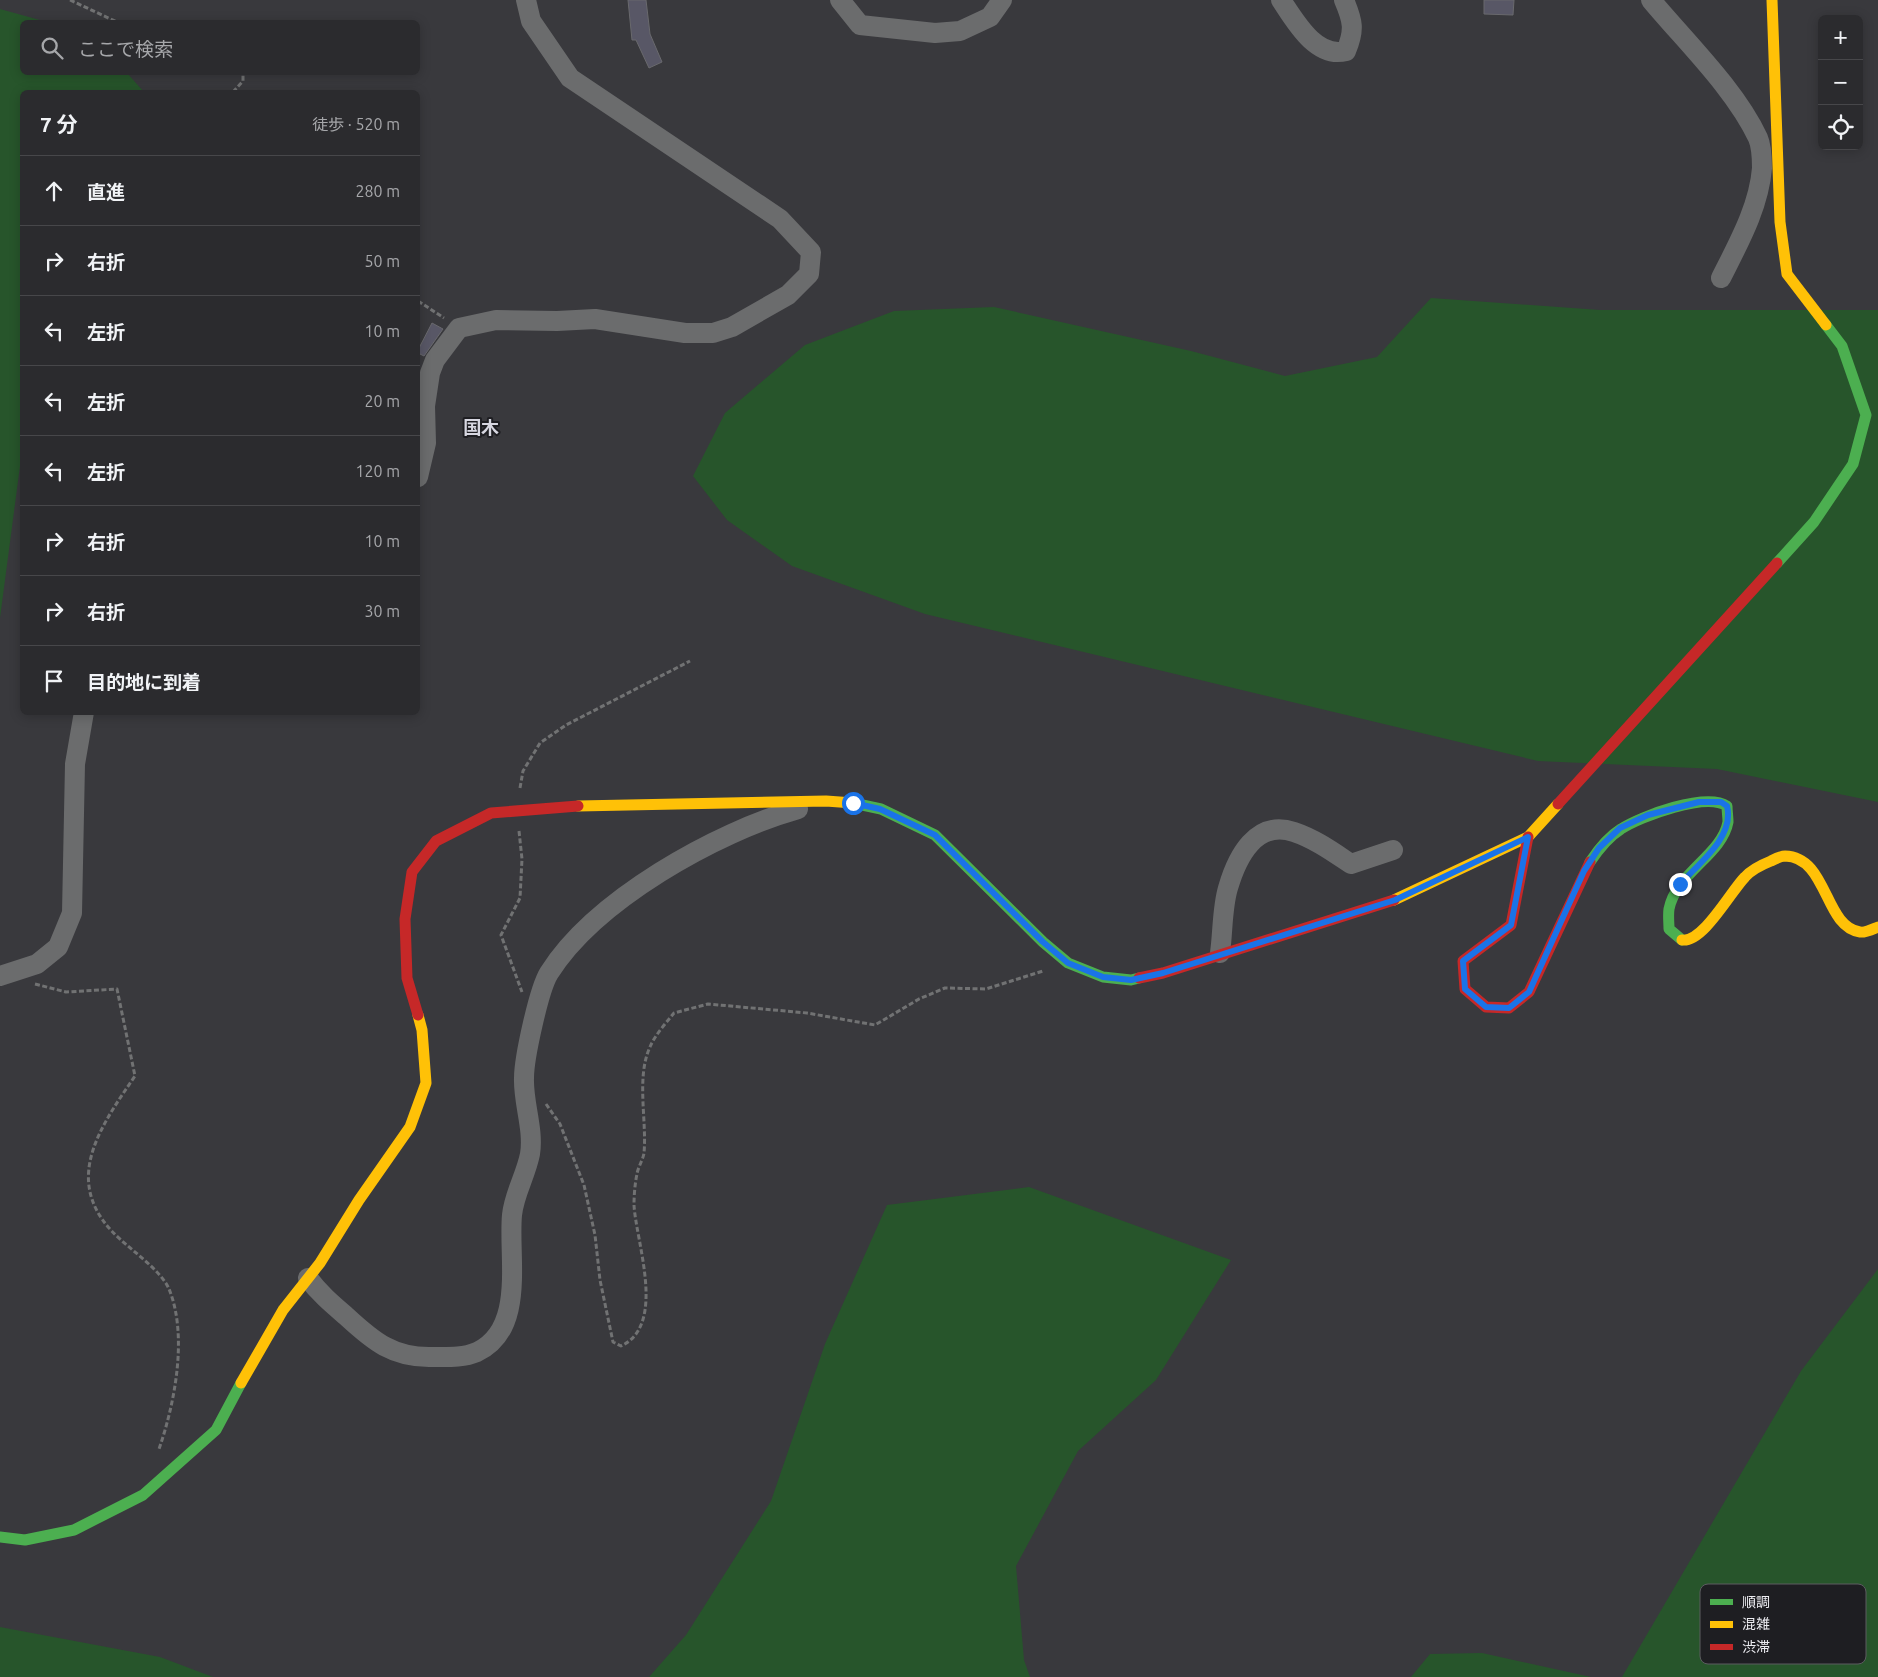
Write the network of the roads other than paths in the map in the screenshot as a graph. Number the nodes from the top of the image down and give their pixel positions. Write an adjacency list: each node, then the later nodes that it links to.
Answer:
1 (526, 0): 9 (street)
2 (840, 0): 3 (street)
3 (1002, 0)
4 (1281, 0): 5 (street)
5 (1344, 0)
6 (1650, 0): 8 (street)
7 (1772, 0): 12 (street)
8 (1721, 278)
9 (420, 468)
10 (83, 715): 16 (street)
11 (826, 801): 15 (street); 17 (street); 17 (street)
12 (1528, 837): 14 (street); 15 (street)
13 (1393, 850): 15 (street)
14 (1878, 927)
15 (1220, 953)
16 (8, 974)
17 (308, 1278): 18 (street)
18 (0, 1537)

